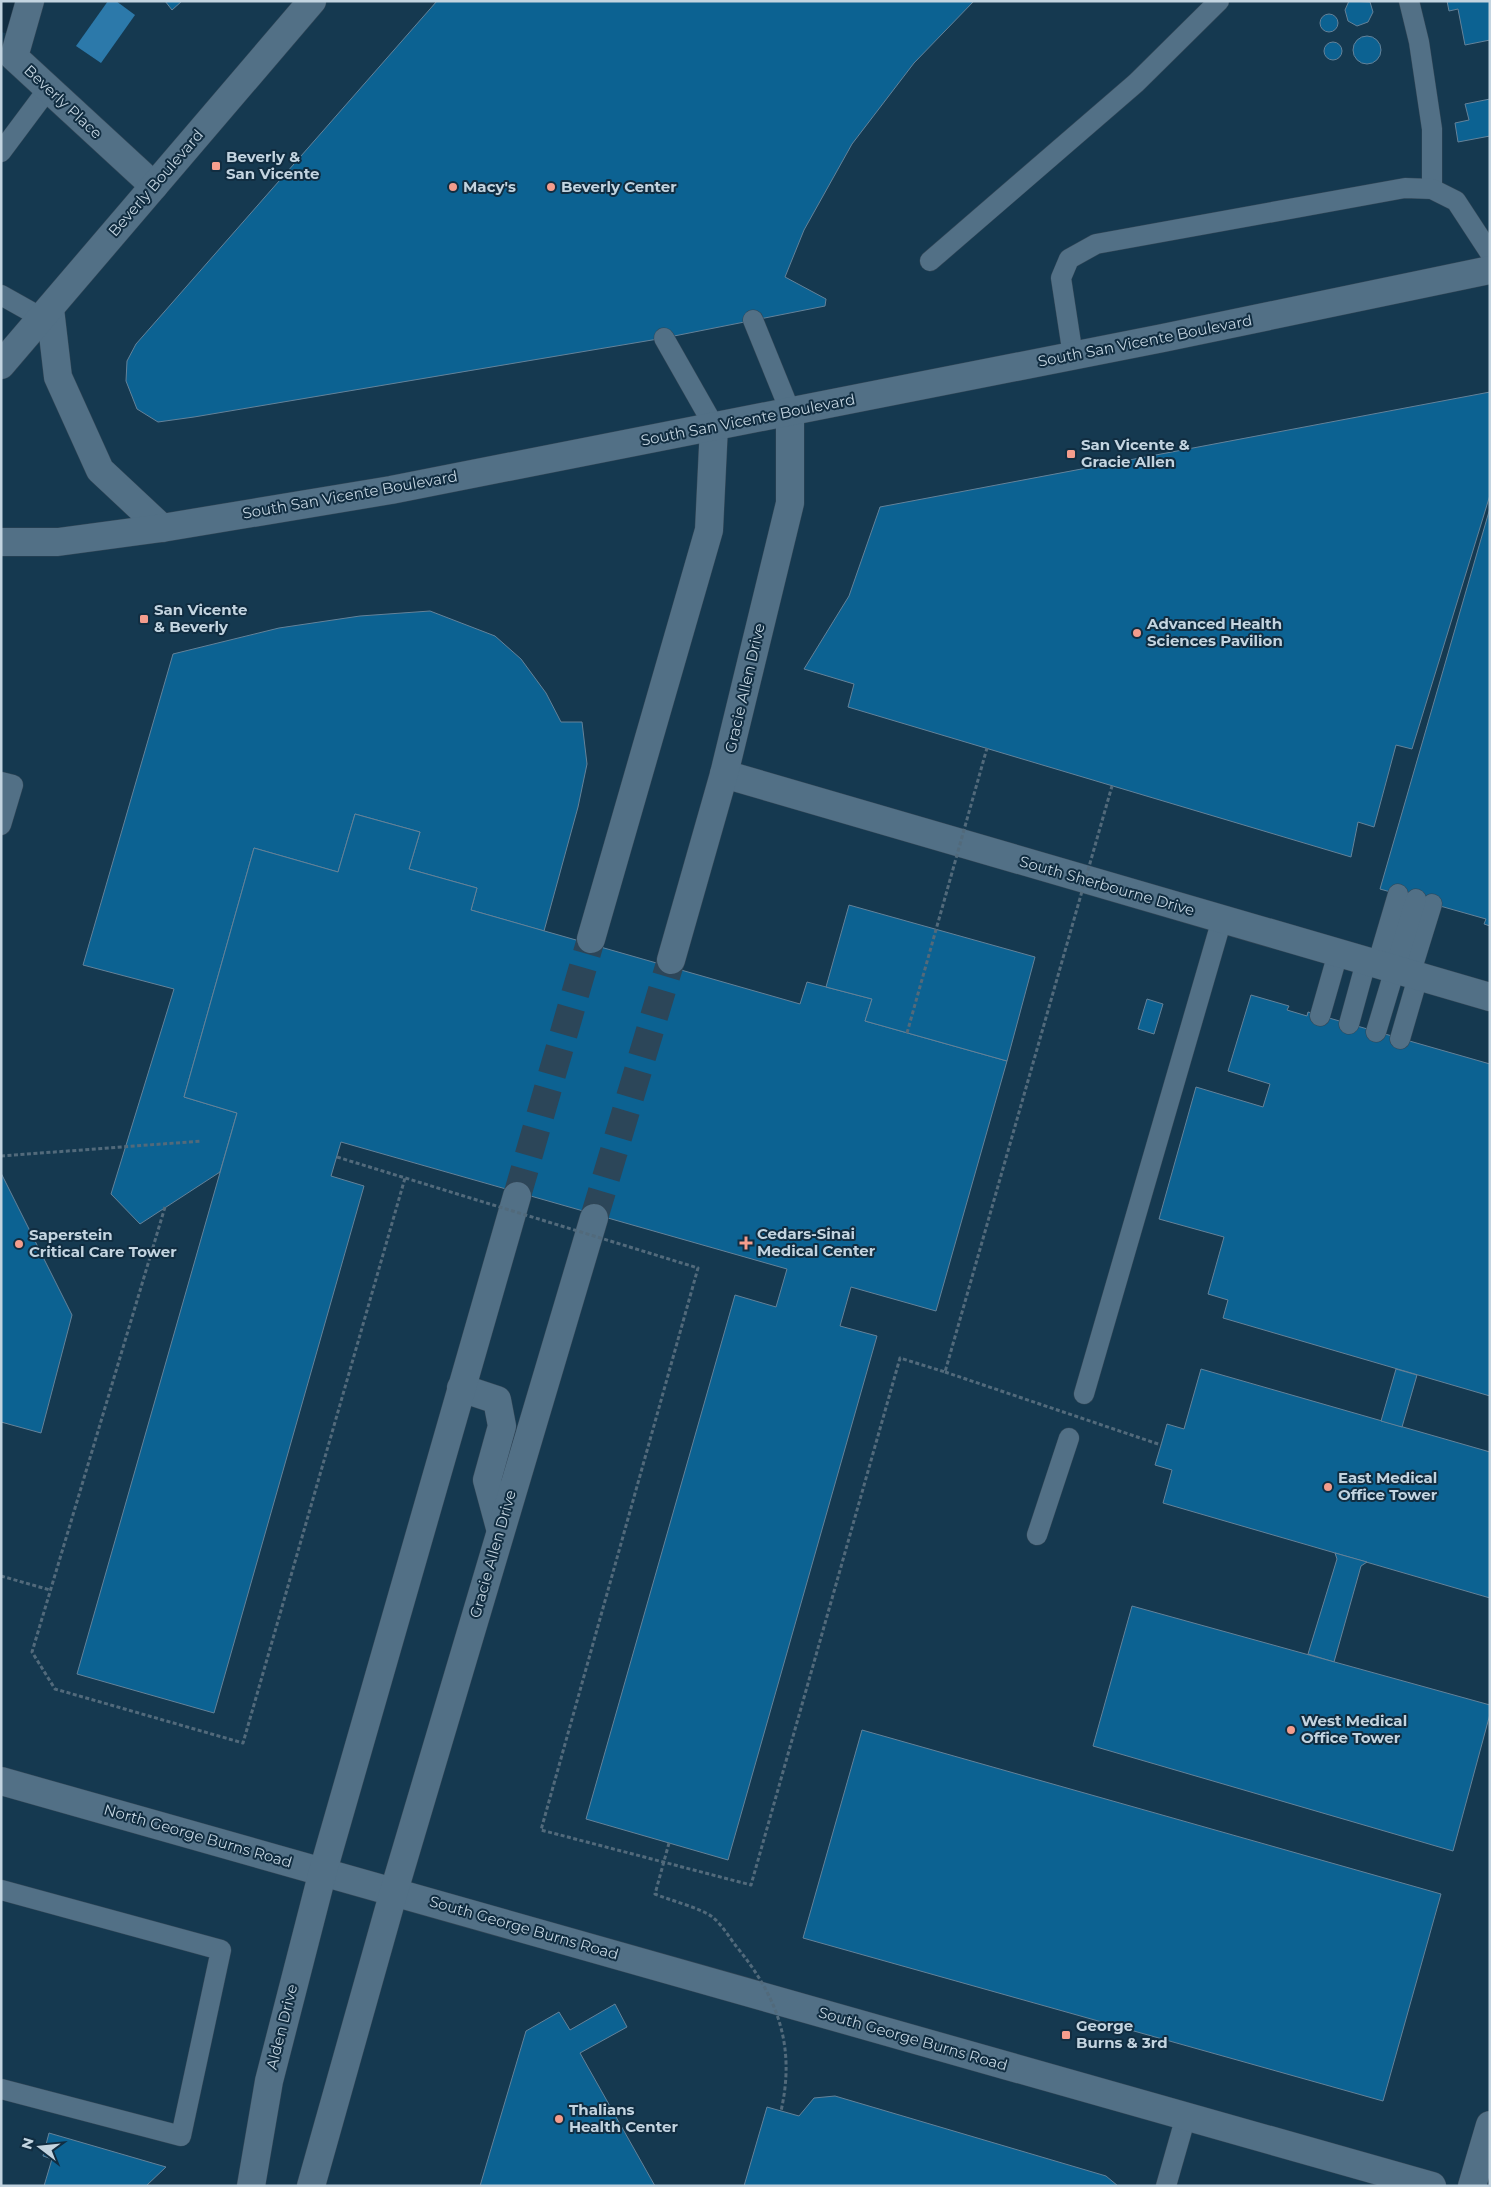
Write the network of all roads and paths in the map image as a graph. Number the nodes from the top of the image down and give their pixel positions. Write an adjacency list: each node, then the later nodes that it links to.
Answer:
1 (30, 1): 5 (street, Beverly Place)
2 (312, 1): 8 (street, Beverly Boulevard)
3 (1219, 1): 11 (lane)
4 (1409, 1): 9 (lane)
5 (7, 53): 6 (street, Beverly Place)
6 (48, 88): 7 (lane); 8 (street, Beverly Place)
7 (1, 152)
8 (154, 186): 14 (street, Beverly Boulevard)
9 (1432, 189): 10 (lane); 17 (lane)
10 (1490, 253)
11 (930, 261)
12 (1490, 270): 17 (street, South San Vicente Boulevard)
13 (1, 295): 14 (lane)
14 (46, 313): 18 (street, Beverly Boulevard); 21 (street)
15 (753, 320): 19 (lane)
16 (664, 338): 20 (lane)
17 (1073, 356): 19 (street, South San Vicente Boulevard)
18 (1, 365)
19 (790, 411): 20 (street, South San Vicente Boulevard); 24 (street, Gracie Allen Drive)
20 (714, 426): 21 (street, South San Vicente Boulevard); 29 (street)
21 (162, 528): 22 (street, South San Vicente Boulevard)
22 (1, 542)
23 (988, 748): 37 (path, bridge)
24 (724, 774): 28 (street, South Sherbourne Drive); 31 (street, Gracie Allen Drive)
25 (1, 782): 27 (lane)
26 (1112, 786): 46 (path, bridge)
27 (1, 825)
28 (1222, 919): 30 (street, South Sherbourne Drive); 48 (lane)
29 (590, 939)
30 (1338, 953): 32 (street, South Sherbourne Drive); 34 (lane)
31 (671, 960)
32 (1393, 970): 32 (lane); 33 (street, South Sherbourne Drive); 35 (lane); 36 (lane); 38 (lane)
33 (1490, 997)
34 (1320, 1016)
35 (1349, 1024)
36 (1376, 1032)
37 (907, 1033)
38 (1400, 1039)
39 (202, 1141): 40 (path)
40 (1, 1156)
41 (337, 1157): 42 (path, bridge)
42 (405, 1178): 54 (path); 57 (path, bridge)
43 (517, 1196): 47 (street)
44 (165, 1207): 54 (path)
45 (594, 1218): 51 (street, Gracie Allen Drive)
46 (945, 1372): 50 (path, bridge); 57 (path, bridge)
47 (461, 1388): 51 (street); 58 (street)
48 (1084, 1394)
49 (1069, 1438): 52 (lane)
50 (1160, 1445)
51 (500, 1528): 60 (street, Gracie Allen Drive)
52 (1037, 1535)
53 (1, 1576): 54 (path)
54 (50, 1590)
55 (1, 1782): 58 (street, North George Burns Road)
56 (669, 1842): 57 (path, bridge)
57 (663, 1863): 62 (path, bridge)
58 (323, 1870): 60 (street, North George Burns Road); 65 (street, Alden Drive)
59 (1, 1890): 61 (lane)
60 (394, 1891): 63 (street, South George Burns Road); 66 (street)
61 (1, 2089)
62 (781, 2111)
63 (1186, 2116): 67 (lane); 68 (street, South George Burns Road)
64 (1490, 2125): 69 (street)
65 (251, 2186)
66 (311, 2186)
67 (1166, 2186)
68 (1432, 2186)
69 (1472, 2186)

